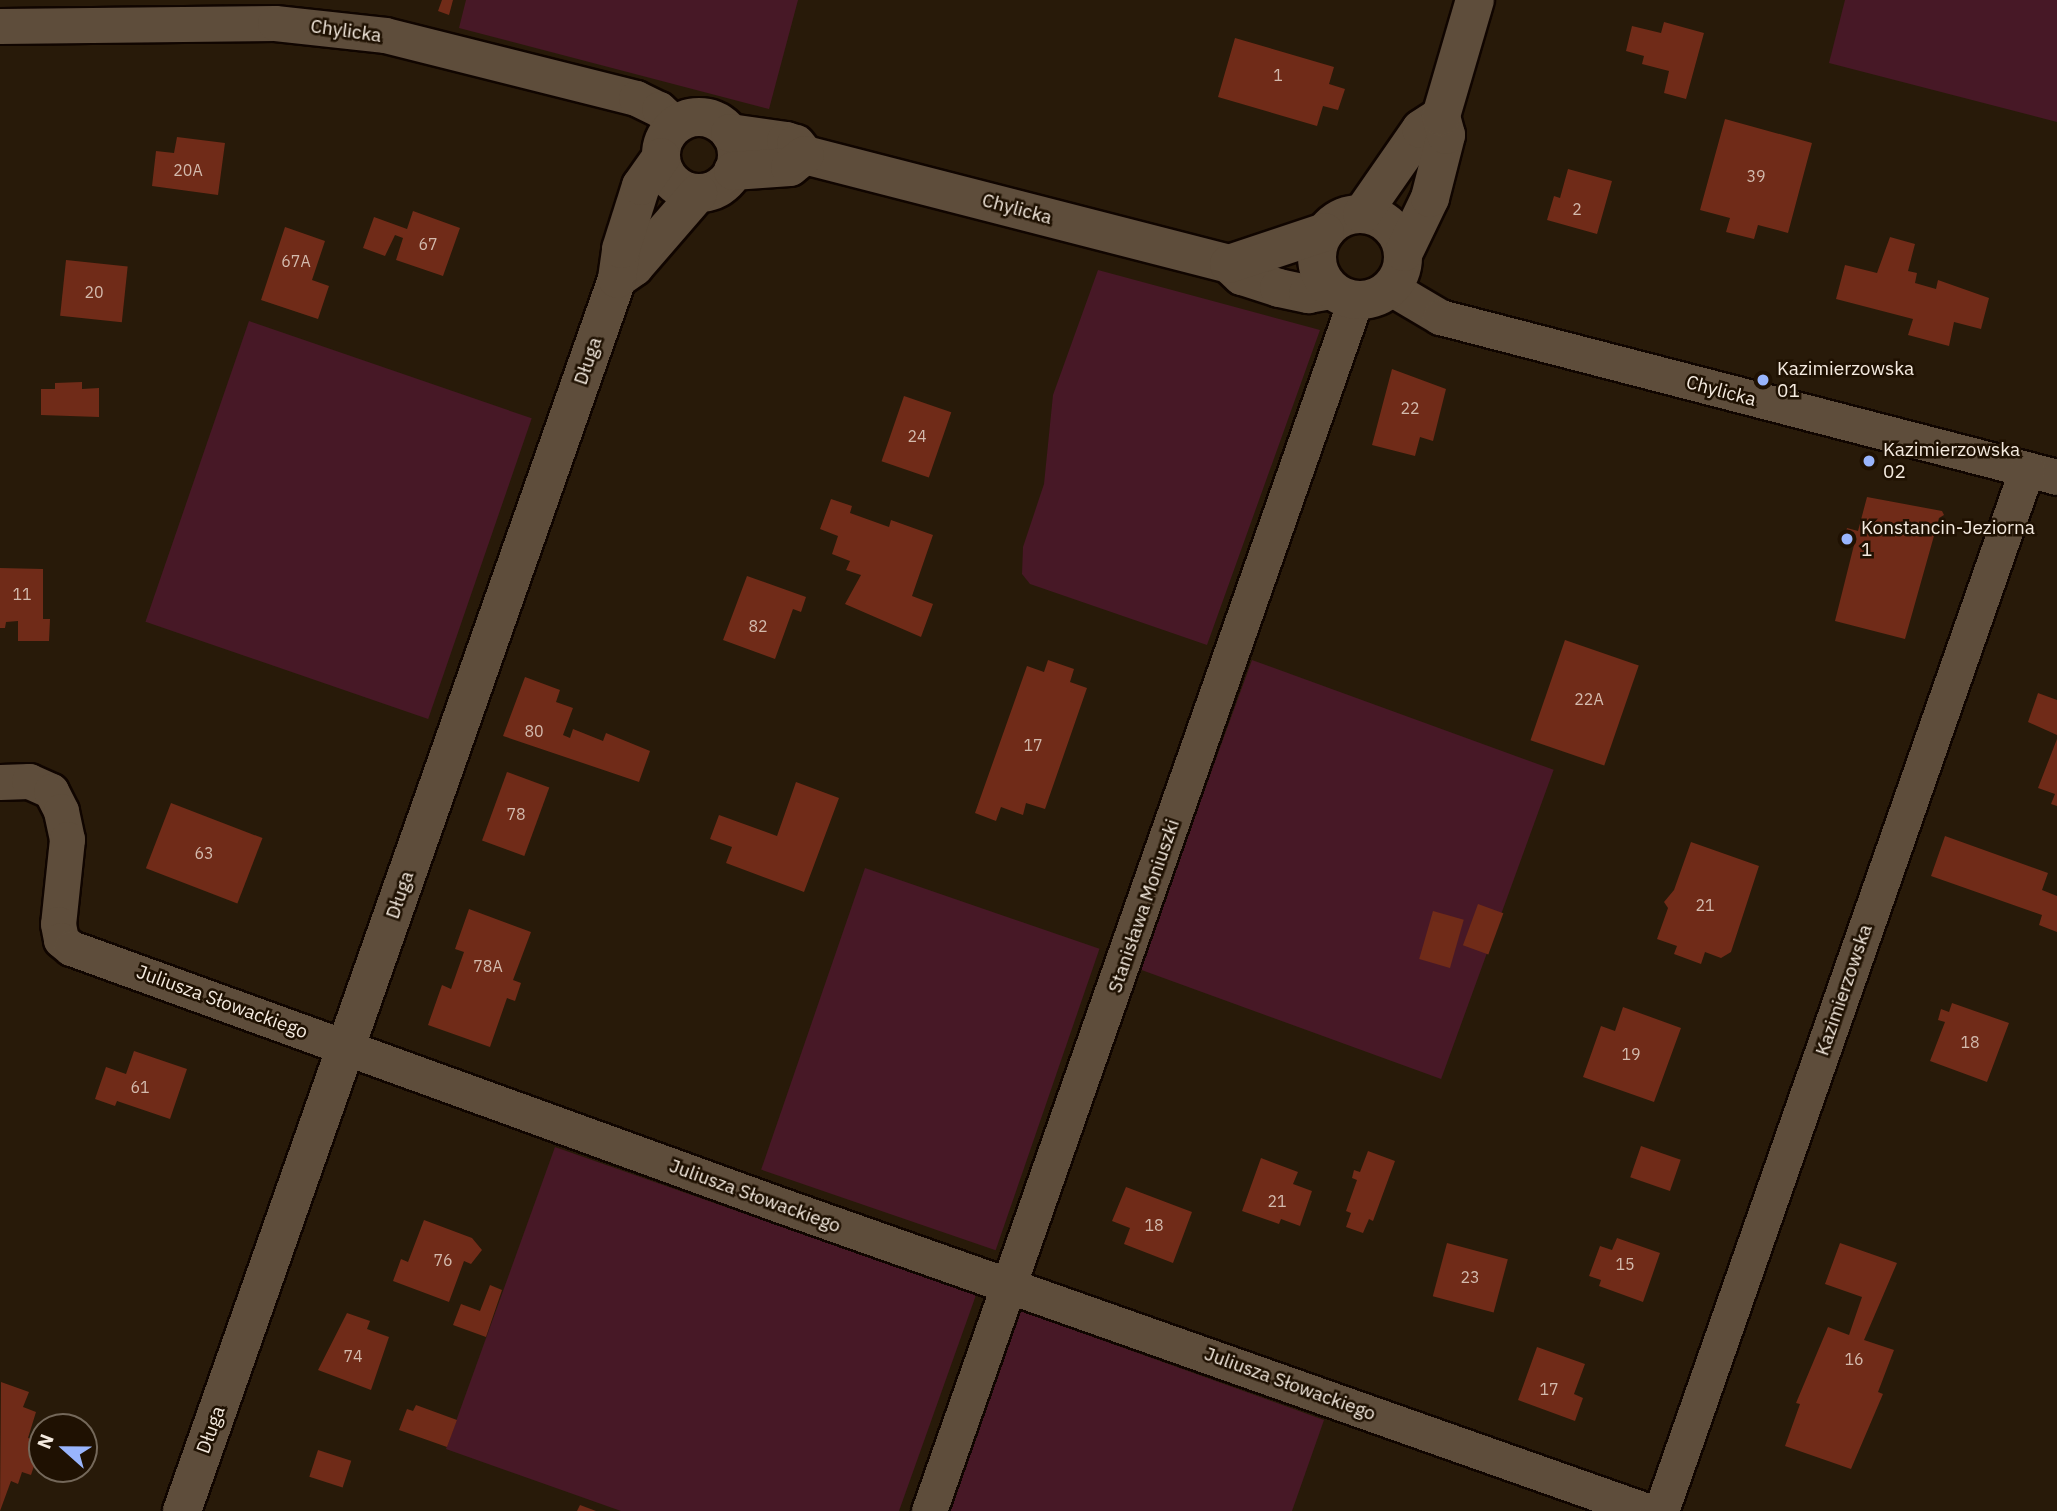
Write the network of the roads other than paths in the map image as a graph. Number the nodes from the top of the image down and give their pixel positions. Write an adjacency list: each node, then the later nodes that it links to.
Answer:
1 (1475, 0): 3 (street)
2 (0, 26): 5 (street, Chylicka)
3 (1441, 116): 9 (street); 11 (street)
4 (730, 133): 5 (street); 6 (street, Chylicka); 7 (street)
5 (669, 141): 8 (street); 13 (street, Długa)
6 (806, 155): 7 (street); 12 (street, Chylicka)
7 (733, 171): 8 (street)
8 (698, 193): 13 (street, Długa)
9 (1362, 214): 10 (street); 11 (street)
10 (1325, 232): 12 (street); 15 (street)
11 (1404, 253): 14 (street)
12 (1229, 264): 15 (street, Chylicka)
13 (617, 279): 18 (street, Długa)
14 (1391, 288): 15 (street); 16 (street, Chylicka)
15 (1343, 295): 19 (street, Stanisława Moniuszki)
16 (2042, 473): 23 (street, Kazimierzowska)
17 (0, 782): 18 (street, Juliusza Słowackiego)
18 (347, 1047): 19 (street, Juliusza Słowackiego); 20 (street, Długa)
19 (1010, 1284): 21 (street, Stanisława Moniuszki); 22 (street, Juliusza Słowackiego)
20 (182, 1511)
21 (929, 1511)
22 (1647, 1511)
23 (1661, 1511)

